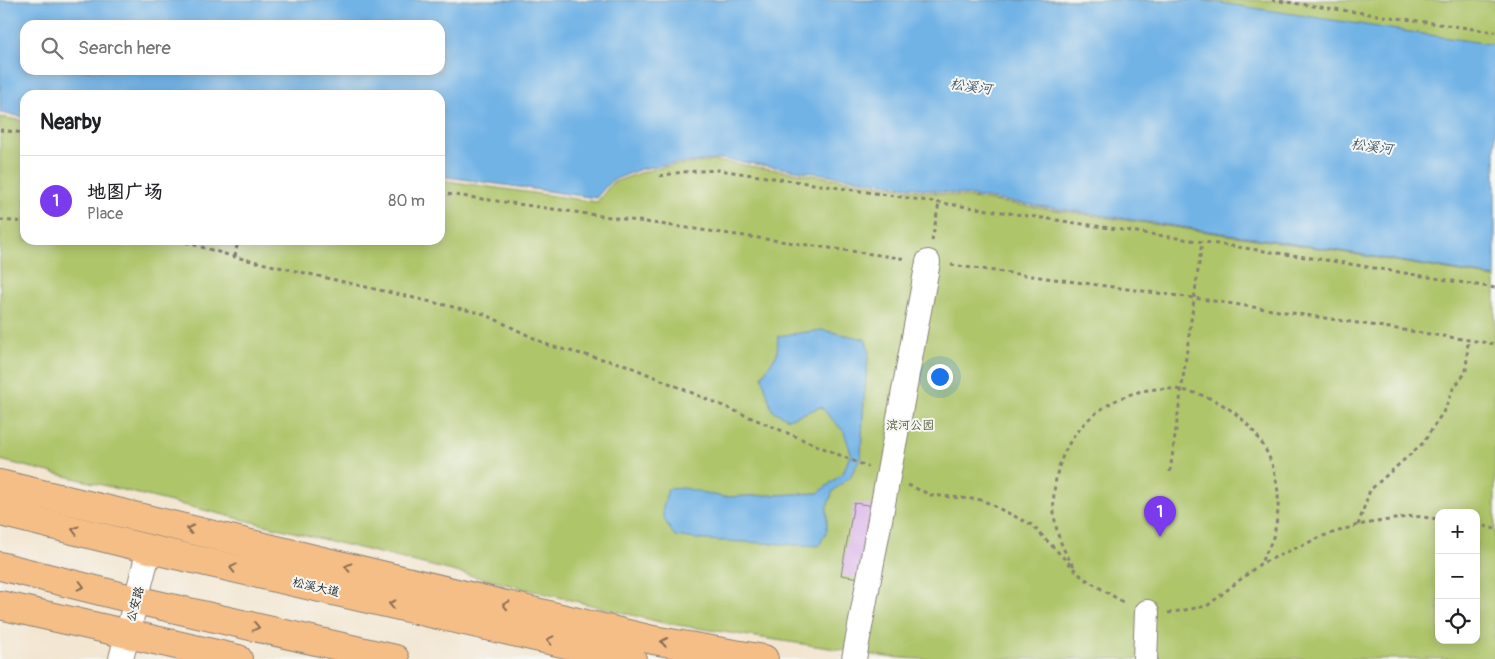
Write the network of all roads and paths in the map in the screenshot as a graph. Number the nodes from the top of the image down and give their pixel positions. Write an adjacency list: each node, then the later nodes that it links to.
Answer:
1 (1272, 0): 2 (path)
2 (1495, 32)
3 (0, 130): 4 (path)
4 (20, 132)
5 (660, 176): 7 (path)
6 (445, 194): 14 (path)
7 (939, 203): 10 (path); 14 (path)
8 (0, 220): 9 (path)
9 (20, 222)
10 (1202, 242): 15 (path); 16 (path)
11 (195, 245): 13 (path)
12 (237, 245): 13 (path)
13 (235, 257): 21 (path)
14 (928, 262): 16 (path); 21 (street)
15 (1495, 288)
16 (1194, 298): 17 (path); 19 (path)
17 (1468, 340): 18 (path); 25 (path)
18 (1495, 344)
19 (1181, 389): 20 (path); 29 (path); 31 (path)
20 (1170, 472)
21 (888, 476): 31 (path); 40 (street)
22 (0, 484): 39 (main road, one-way to 22)
23 (0, 512): 28 (main road, 松溪大道, one-way to 23)
24 (1435, 519): 25 (path)
25 (1358, 525): 29 (path)
26 (1480, 525): 27 (path)
27 (1495, 529)
28 (149, 549): 32 (street, 公安路); 38 (main road, 松溪大道, one-way to 28)
29 (1260, 564): 34 (path)
30 (0, 566): 32 (main road, one-way to 32)
31 (1082, 576): 34 (path)
32 (136, 600): 35 (street, 公安路); 37 (main road, one-way to 37)
33 (0, 605): 35 (main road)
34 (1147, 612): 41 (street)
35 (124, 646): 36 (main road)
36 (238, 659)
37 (395, 659)
38 (632, 659)
39 (764, 659)
40 (854, 659)
41 (1145, 659)

